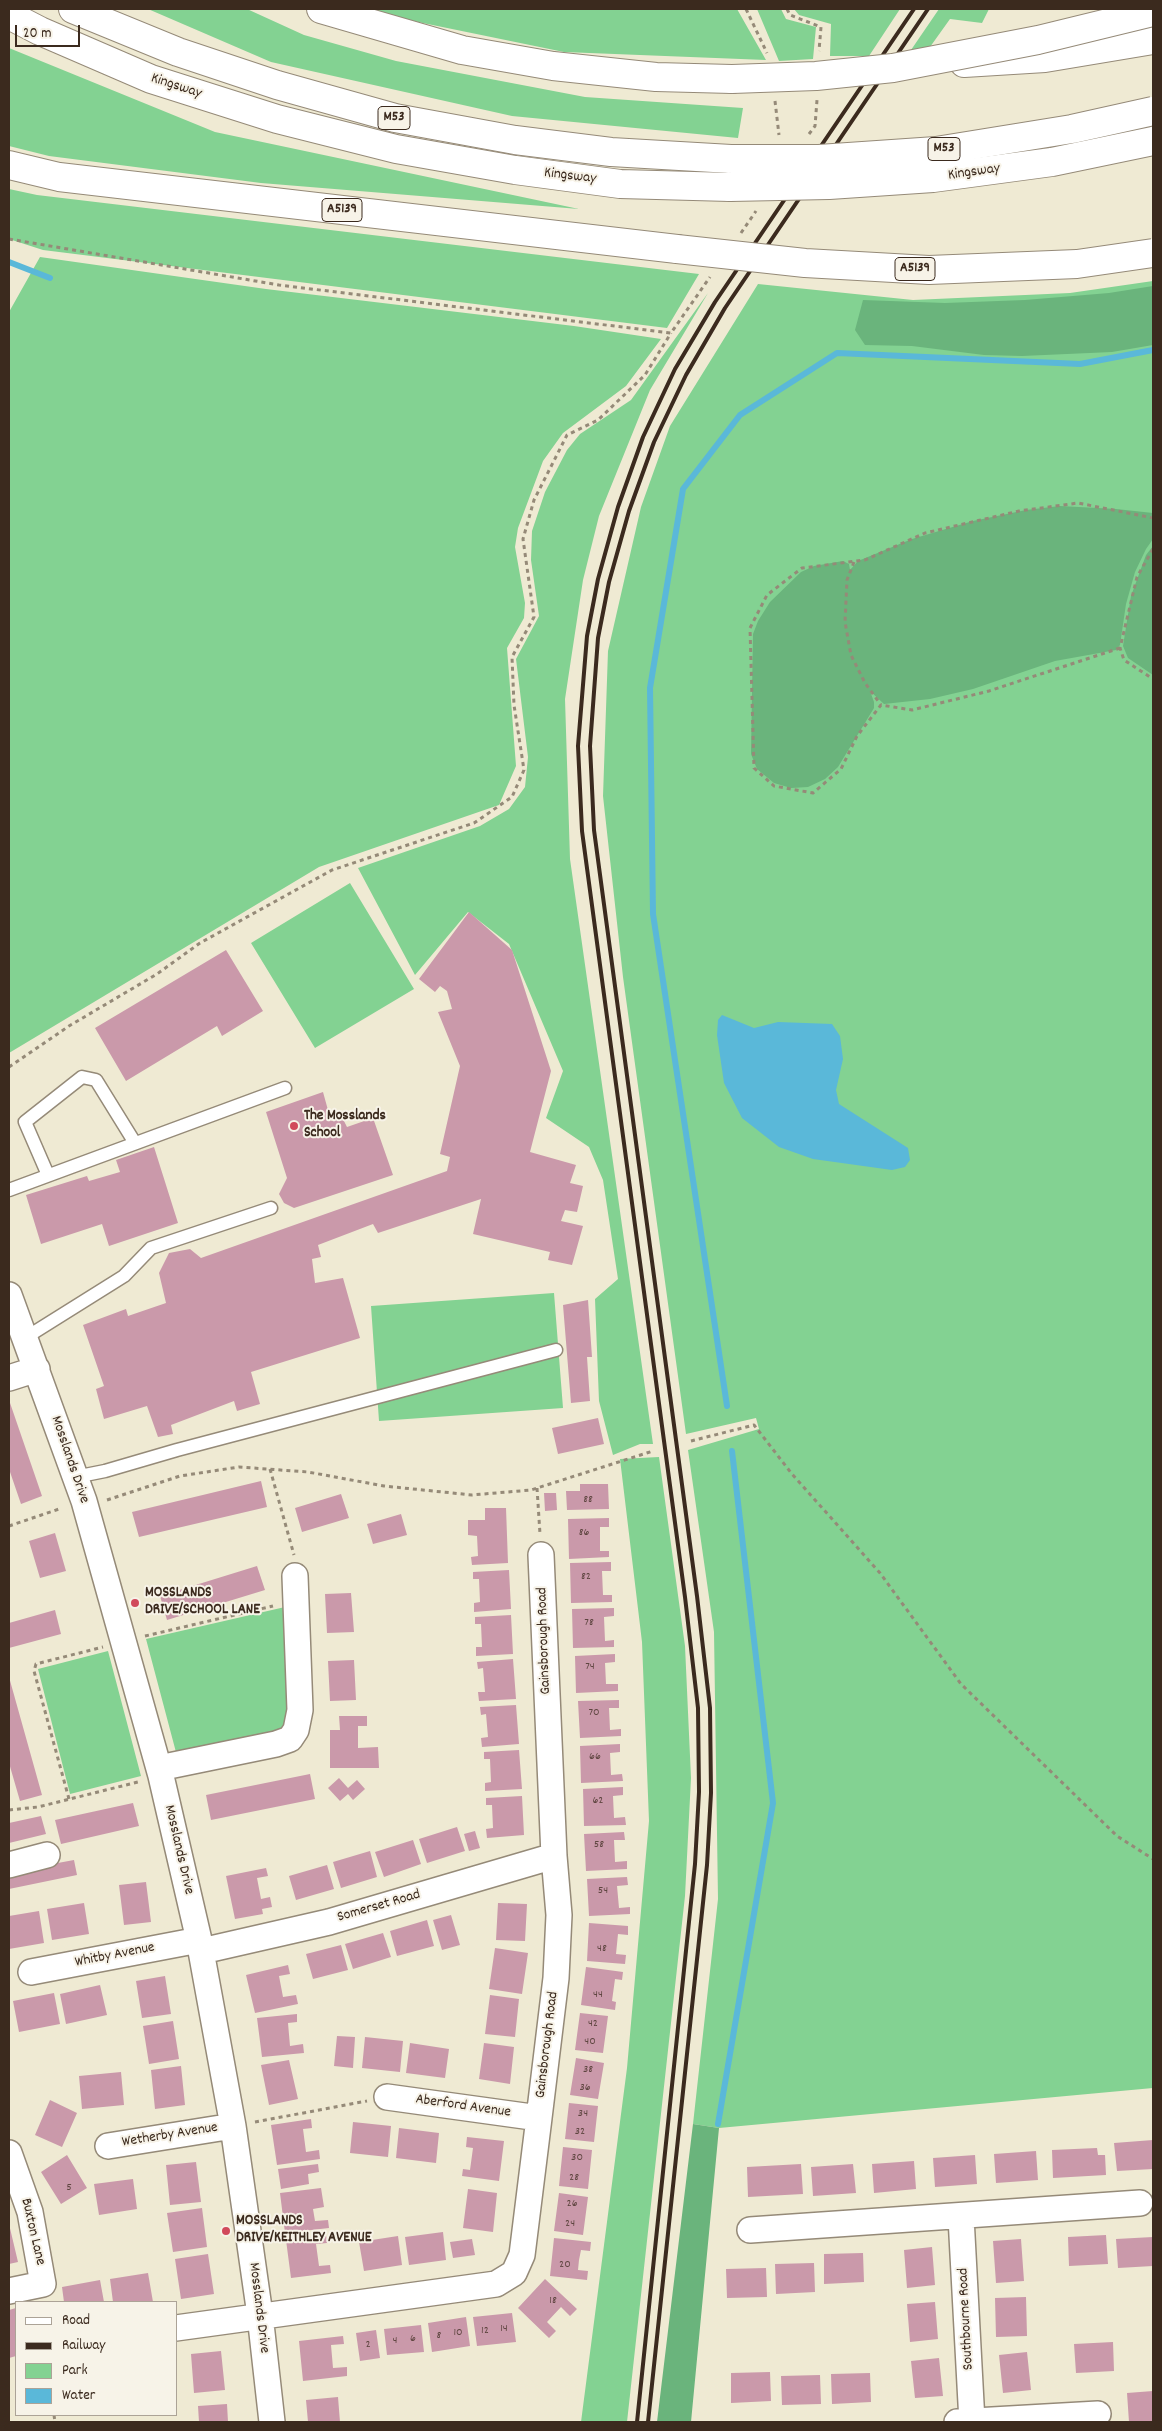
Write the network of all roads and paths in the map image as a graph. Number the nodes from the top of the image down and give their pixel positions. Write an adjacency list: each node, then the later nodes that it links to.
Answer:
1 (73, 9): 7 (highway, M53, bridge)
2 (321, 9): 6 (highway, bridge)
3 (1153, 12): 6 (highway, bridge)
4 (9, 15): 8 (highway, Kingsway, bridge)
5 (1153, 40): 6 (highway, bridge)
6 (893, 68)
7 (1153, 111)
8 (1153, 141)
9 (9, 166): 12 (highway, A5139, bridge)
10 (1153, 243): 12 (highway, bridge)
11 (1153, 253): 12 (highway, A5139, bridge)
12 (1077, 264)
13 (671, 333): 20 (path)
14 (1153, 518): 16 (path)
15 (1153, 549): 17 (path)
16 (854, 562): 19 (path); 19 (path)
17 (1120, 648): 18 (path); 19 (path)
18 (1153, 679)
19 (881, 704)
20 (9, 1067)
21 (285, 1088): 22 (lane)
22 (136, 1143): 23 (lane); 23 (lane)
23 (48, 1175): 24 (lane)
24 (9, 1190)
25 (271, 1208): 27 (lane)
26 (9, 1295): 27 (street, Mosslands Drive)
27 (25, 1338): 29 (street, Mosslands Drive)
28 (556, 1350): 34 (lane)
29 (37, 1369): 30 (street); 34 (street, Mosslands Drive)
30 (9, 1378)
31 (691, 1442): 44 (path)
32 (654, 1451): 35 (path)
33 (270, 1469): 35 (path); 36 (path); 39 (path)
34 (75, 1477): 36 (street, Mosslands Drive)
35 (537, 1488): 38 (path)
36 (84, 1504): 37 (path); 40 (street, Mosslands Drive)
37 (9, 1526)
38 (541, 1555): 43 (street, Gainsborough Road)
39 (295, 1576): 40 (street)
40 (160, 1772): 41 (path); 46 (street, Mosslands Drive)
41 (9, 1810)
42 (47, 1855): 45 (street)
43 (554, 1856): 46 (street, Somerset Road); 49 (street, Gainsborough Road)
44 (1153, 1859)
45 (9, 1865)
46 (201, 1946): 47 (street, Whitby Avenue); 50 (street, Mosslands Drive)
47 (31, 1972)
48 (387, 2097): 49 (street, Aberford Avenue); 50 (path)
49 (539, 2118): 57 (street, Gainsborough Road)
50 (232, 2126): 51 (street, Wetherby Avenue); 57 (street, Mosslands Drive)
51 (108, 2146)
52 (9, 2153): 56 (street, Buxton Lane)
53 (1140, 2203): 54 (street)
54 (961, 2217): 55 (street); 61 (street, Southbourne Road)
55 (750, 2230)
56 (9, 2291)
57 (260, 2315): 58 (street, Gainsborough Road); 60 (street, Mosslands Drive)
58 (178, 2328)
59 (1098, 2414): 61 (street)
60 (272, 2422)
61 (967, 2422)

